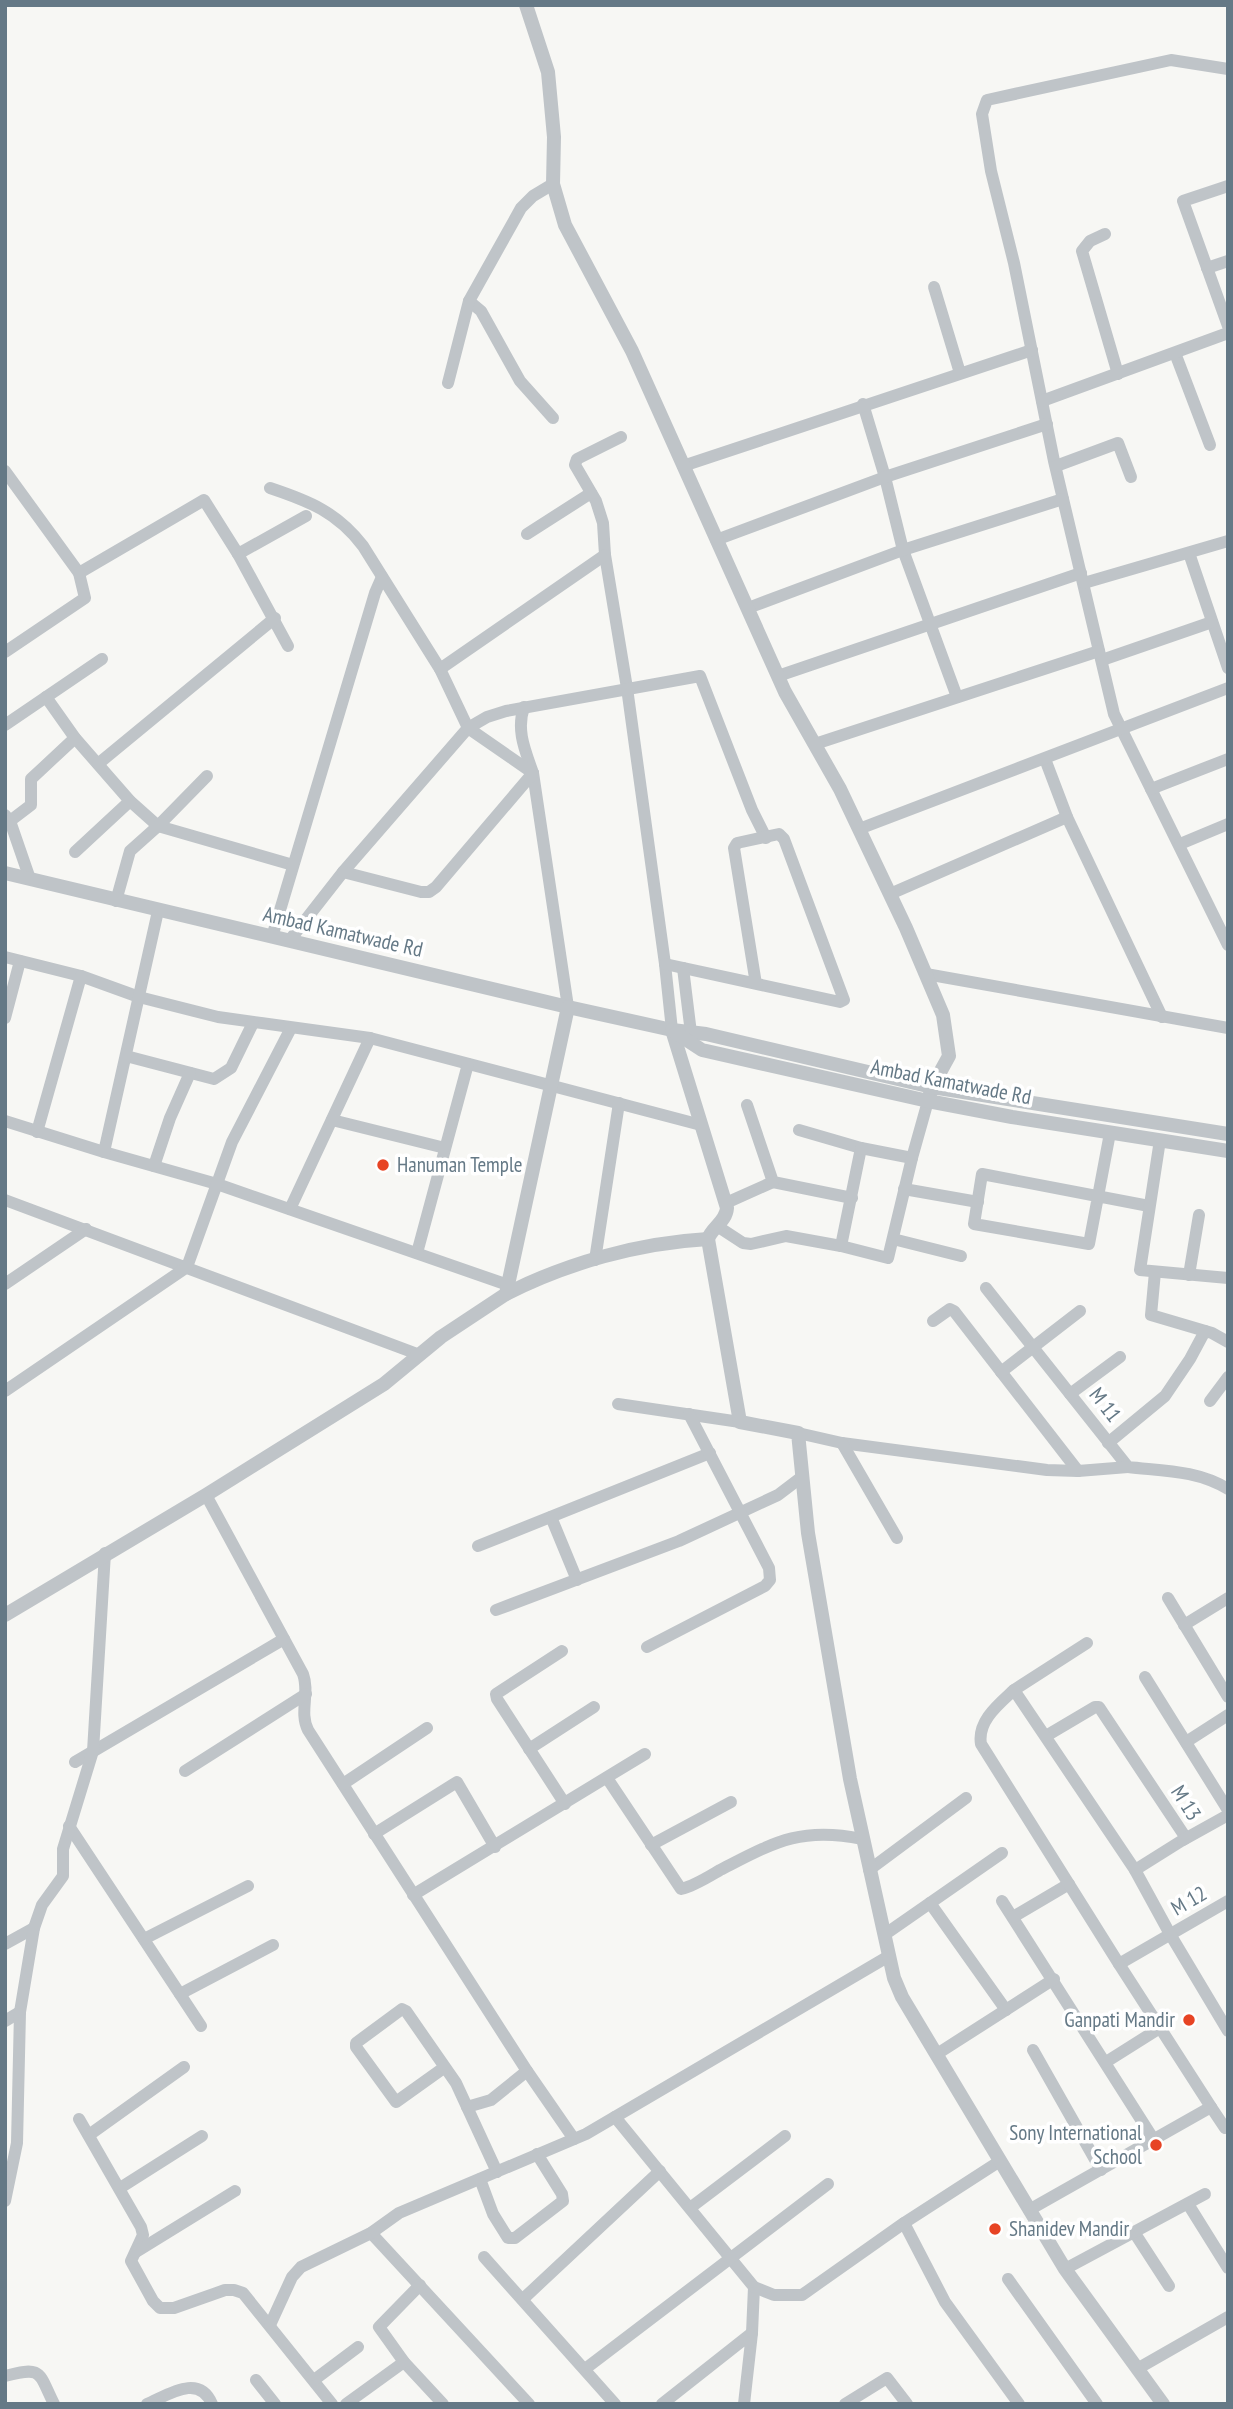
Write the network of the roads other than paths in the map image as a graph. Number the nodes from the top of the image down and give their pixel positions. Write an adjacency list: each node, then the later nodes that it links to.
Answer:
1 (526, 5): 3 (street)
2 (1228, 69): 12 (street)
3 (553, 184): 9 (street); 23 (street)
4 (1228, 186): 7 (street)
5 (1105, 234): 15 (street)
6 (1228, 261): 7 (street)
7 (1207, 268): 10 (street)
8 (934, 287): 14 (street)
9 (469, 302): 16 (street); 19 (street)
10 (1228, 326)
11 (1228, 334): 13 (street)
12 (1032, 350): 14 (street); 17 (street)
13 (1175, 353): 15 (street); 22 (street)
14 (960, 373): 18 (street)
15 (1118, 374): 17 (street)
16 (448, 383)
17 (1042, 401): 20 (street)
18 (863, 404): 23 (street); 26 (street)
19 (553, 418)
20 (1047, 424): 24 (street); 26 (street)
21 (621, 437): 29 (street)
22 (1210, 445)
23 (683, 466): 33 (street)
24 (1056, 466): 27 (street); 30 (street)
25 (5, 471): 39 (street)
26 (885, 477): 33 (street); 35 (street)
27 (1131, 477)
28 (270, 488): 40 (street)
29 (591, 493): 32 (street); 38 (street)
30 (1063, 499): 35 (street); 41 (street)
31 (306, 516): 37 (street)
32 (527, 534)
33 (716, 540): 42 (street)
34 (1228, 541): 36 (street)
35 (903, 550): 42 (street); 45 (street)
36 (1189, 553): 41 (street); 44 (street)
37 (239, 554): 39 (street); 43 (street)
38 (605, 555): 51 (street); 53 (street)
39 (79, 573): 47 (street)
40 (382, 577): 51 (street); 78 (street)
41 (1082, 578): 45 (street); 48 (street)
42 (748, 608): 52 (street)
43 (275, 618): 46 (street); 65 (street)
44 (1212, 622): 48 (street); 50 (street)
45 (932, 624): 52 (street); 56 (street)
46 (288, 646)
47 (5, 652)
48 (1101, 655): 56 (street); 60 (street)
49 (102, 659): 55 (street)
50 (1228, 668)
51 (440, 669): 59 (street)
52 (778, 676): 62 (street)
53 (627, 688): 57 (street); 75 (street); 91 (street)
54 (1228, 688): 60 (street)
55 (46, 697): 58 (street); 61 (street)
56 (957, 697): 62 (street)
57 (524, 707): 59 (street); 66 (street)
58 (5, 725)
59 (468, 728): 66 (street); 79 (street)
60 (1122, 729): 63 (street); 68 (street)
61 (75, 738): 65 (street); 71 (street)
62 (815, 744): 74 (street)
63 (1045, 759): 70 (street); 74 (street)
64 (1228, 759): 68 (street)
65 (98, 764): 69 (street)
66 (533, 772): 79 (street); 97 (street)
67 (207, 776): 73 (street)
68 (1151, 789): 76 (street)
69 (130, 801): 73 (street); 77 (street)
70 (1067, 817): 82 (street); 98 (street)
71 (7, 818): 81 (street)
72 (1228, 824): 76 (street)
73 (158, 826): 78 (street); 83 (street)
74 (859, 829): 82 (street)
75 (766, 838)
76 (1180, 844): 85 (street)
77 (75, 852)
78 (293, 865): 86 (street)
79 (343, 872): 87 (street)
80 (5, 873): 81 (street, Ambad Kamatwade Rd)
81 (30, 879): 83 (street, Ambad Kamatwade Rd)
82 (890, 894): 93 (street)
83 (116, 901): 84 (street, Ambad Kamatwade Rd)
84 (159, 911): 86 (street, Ambad Kamatwade Rd); 96 (street)
85 (1222, 917): 88 (street)
86 (272, 937): 87 (street, Ambad Kamatwade Rd)
87 (289, 941): 97 (street, Ambad Kamatwade Rd)
88 (1228, 945)
89 (5, 957): 90 (street)
90 (20, 961): 94 (street); 99 (street)
91 (666, 964): 92 (street); 103 (street)
92 (682, 968): 95 (street); 104 (street)
93 (926, 974): 98 (street); 110 (street)
94 (80, 976): 96 (street); 117 (street)
95 (756, 984): 95 (street)
96 (139, 997): 100 (street); 106 (street)
97 (568, 1007): 103 (street, Ambad Kamatwade Rd); 109 (street)
98 (1162, 1017): 102 (street)
99 (5, 1018)
100 (253, 1023): 101 (street); 108 (street)
101 (291, 1028): 105 (street); 128 (street)
102 (1228, 1028)
103 (672, 1030): 104 (street, Ambad Kamatwade Rd); 110 (street, Ambad Kamatwade Rd); 115 (street)
104 (691, 1033): 110 (street, Ambad Kamatwade Rd)
105 (370, 1038): 107 (street); 113 (street)
106 (126, 1056): 108 (street); 124 (street)
107 (468, 1064): 109 (street); 122 (street)
108 (190, 1073): 126 (street)
109 (551, 1086): 111 (street); 152 (street)
110 (930, 1094): 118 (street, Ambad Kamatwade Rd); 119 (street, Ambad Kamatwade Rd); 125 (street)
111 (619, 1103): 115 (street); 145 (street)
112 (747, 1105): 127 (street)
113 (332, 1120): 122 (street); 136 (street)
114 (5, 1121): 117 (street)
115 (701, 1125): 134 (street)
116 (799, 1130): 121 (street)
117 (37, 1132): 124 (street)
118 (1110, 1133): 120 (street, Ambad Kamatwade Rd); 131 (street)
119 (1228, 1134)
120 (1160, 1140): 123 (street, Ambad Kamatwade Rd); 135 (street)
121 (861, 1148): 125 (street); 130 (street)
122 (445, 1149): 143 (street)
123 (1228, 1151)
124 (104, 1152): 126 (street)
125 (912, 1158): 129 (street)
126 (153, 1166): 128 (street)
127 (773, 1182): 130 (street); 134 (street)
128 (217, 1184): 136 (street); 146 (street)
129 (904, 1189): 133 (street); 141 (street)
130 (852, 1198): 142 (street)
131 (1098, 1198): 133 (street); 133 (street); 135 (street)
132 (5, 1200): 139 (street)
133 (978, 1202)
134 (726, 1203): 138 (street)
135 (1149, 1206): 147 (street)
136 (290, 1209): 143 (street)
137 (1199, 1215): 148 (street)
138 (717, 1226): 140 (street); 142 (street)
139 (86, 1229): 146 (street); 150 (street)
140 (708, 1239): 145 (street); 167 (street)
141 (893, 1240): 142 (street); 144 (street)
142 (841, 1246)
143 (417, 1253): 152 (street)
144 (961, 1256)
145 (595, 1260): 152 (street)
146 (187, 1267): 158 (street); 162 (street)
147 (1155, 1272): 148 (street); 155 (street)
148 (1189, 1275): 149 (street)
149 (1228, 1278)
150 (5, 1284)
151 (986, 1288): 157 (street, M 11)
152 (507, 1290): 158 (street)
153 (1080, 1311): 157 (street)
154 (933, 1321): 160 (street)
155 (1205, 1331): 156 (street); 170 (street)
156 (1228, 1342)
157 (1033, 1347): 160 (street); 163 (street, M 11)
158 (420, 1355): 176 (street)
159 (1120, 1357): 163 (street)
160 (1001, 1372): 173 (street)
161 (1228, 1377): 164 (street)
162 (6, 1389)
163 (1070, 1394): 170 (street, M 11)
164 (1210, 1401)
165 (618, 1404): 166 (street)
166 (688, 1414): 167 (street); 171 (street)
167 (740, 1422): 168 (street)
168 (798, 1433): 169 (street); 174 (street)
169 (842, 1443): 173 (street); 179 (street)
170 (1108, 1443): 172 (street, M 11)
171 (710, 1453): 177 (street); 178 (street)
172 (1128, 1467): 173 (street); 175 (street)
173 (1078, 1472)
174 (803, 1476): 177 (street); 214 (street)
175 (1228, 1489)
176 (206, 1495): 181 (street); 188 (street)
177 (741, 1512): 182 (street); 190 (street)
178 (551, 1517): 180 (street); 182 (street)
179 (897, 1538)
180 (478, 1546)
181 (105, 1553): 186 (street); 202 (street)
182 (577, 1580): 185 (street)
183 (1168, 1598): 187 (street)
184 (1228, 1598): 187 (street)
185 (496, 1610)
186 (5, 1615)
187 (1184, 1625): 195 (street)
188 (284, 1639): 194 (street); 202 (street)
189 (1087, 1643): 193 (street)
190 (647, 1647)
191 (562, 1651): 201 (street)
192 (1145, 1677): 200 (street)
193 (1014, 1690): 199 (street); 221 (street)
194 (306, 1694): 205 (street); 207 (street)
195 (1228, 1697)
196 (594, 1707): 201 (street)
197 (1228, 1715): 200 (street)
198 (427, 1728): 207 (street)
199 (1046, 1736): 215 (street, M 13); 220 (street)
200 (1186, 1742): 211 (street)
201 (529, 1749): 210 (street)
202 (93, 1751): 204 (street); 212 (street)
203 (645, 1754): 206 (street)
204 (75, 1762)
205 (185, 1771)
206 (607, 1778): 210 (street); 216 (street)
207 (343, 1784): 213 (street)
208 (967, 1798): 219 (street)
209 (731, 1802): 216 (street)
210 (565, 1804): 217 (street)
211 (1228, 1813): 215 (street)
212 (69, 1826): 228 (street); 231 (street)
213 (374, 1834): 217 (street); 223 (street)
214 (862, 1839): 216 (street); 219 (street)
215 (1183, 1840): 220 (street, M 13)
216 (650, 1845)
217 (495, 1847): 223 (street)
218 (1002, 1853): 225 (street)
219 (869, 1870): 230 (street)
220 (1135, 1870): 229 (street)
221 (1069, 1884): 227 (street); 235 (street)
222 (248, 1886): 231 (street)
223 (413, 1895): 249 (street)
224 (1002, 1901): 227 (street)
225 (930, 1903): 230 (street); 238 (street)
226 (1226, 1906): 229 (street, M 12)
227 (1013, 1917): 236 (street)
228 (34, 1928): 232 (street); 239 (street)
229 (1170, 1934): 235 (street, M 12); 241 (street)
230 (884, 1935): 234 (street)
231 (144, 1939): 237 (street)
232 (5, 1944)
233 (274, 1945): 237 (street)
234 (889, 1956): 245 (street); 252 (street)
235 (1119, 1964): 243 (street)
236 (1054, 1979): 238 (street); 246 (street)
237 (180, 1994): 242 (street)
238 (1006, 2010): 245 (street)
239 (20, 2012): 240 (street); 270 (street)
240 (5, 2021)
241 (1226, 2022)
242 (201, 2026)
243 (1160, 2028): 246 (street); 251 (street)
244 (1033, 2050): 262 (street)
245 (937, 2054): 261 (street)
246 (1106, 2062): 259 (street)
247 (184, 2067): 255 (street)
248 (445, 2067): 248 (street); 250 (street)
249 (527, 2071): 250 (street); 258 (street)
250 (467, 2107): 264 (street)
251 (1211, 2107): 254 (street); 259 (street)
252 (615, 2117): 258 (street); 263 (street)
253 (79, 2119): 255 (street)
254 (1228, 2126)
255 (89, 2135): 267 (street)
256 (202, 2136): 267 (street)
257 (785, 2136): 272 (street)
258 (574, 2139): 260 (street)
259 (1154, 2140): 262 (street)
260 (537, 2154): 264 (street); 265 (street)
261 (1000, 2161): 273 (street); 274 (street)
262 (1101, 2170): 273 (street)
263 (660, 2171): 272 (street); 286 (street)
264 (497, 2172): 265 (street)
265 (480, 2179): 276 (street)
266 (828, 2184): 279 (street)
267 (120, 2188): 277 (street)
268 (235, 2191): 277 (street)
269 (1205, 2194): 271 (street)
270 (5, 2201)
271 (1188, 2204): 275 (street); 280 (street)
272 (690, 2208): 279 (street)
273 (1028, 2210): 281 (street)
274 (904, 2224): 285 (street); 310 (street)
275 (1134, 2232): 281 (street); 284 (street)
276 (371, 2233): 283 (street); 288 (street)
277 (132, 2254): 288 (street)
278 (484, 2258): 286 (street)
279 (731, 2258): 285 (street); 292 (street)
280 (1228, 2268)
281 (1065, 2269): 293 (street)
282 (1009, 2279): 311 (street)
283 (420, 2285): 291 (street); 305 (street)
284 (1169, 2286)
285 (754, 2287): 289 (street)
286 (523, 2299): 292 (street)
287 (1228, 2317): 293 (street)
288 (270, 2325): 296 (street)
289 (752, 2333): 307 (street); 308 (street)
290 (358, 2347): 296 (street)
291 (404, 2362): 303 (street); 304 (street)
292 (585, 2369): 306 (street)
293 (1136, 2369): 312 (street)
294 (5, 2376): 298 (street)
295 (256, 2380): 301 (street)
296 (314, 2380): 302 (street)
297 (903, 2402): 309 (street)
298 (54, 2404)
299 (147, 2404): 300 (street)
300 (212, 2404)
301 (275, 2404)
302 (332, 2404)
303 (346, 2404)
304 (443, 2404)
305 (529, 2404)
306 (615, 2404)
307 (662, 2404)
308 (744, 2404)
309 (845, 2404)
310 (1019, 2404)
311 (1097, 2404)
312 (1163, 2404)

